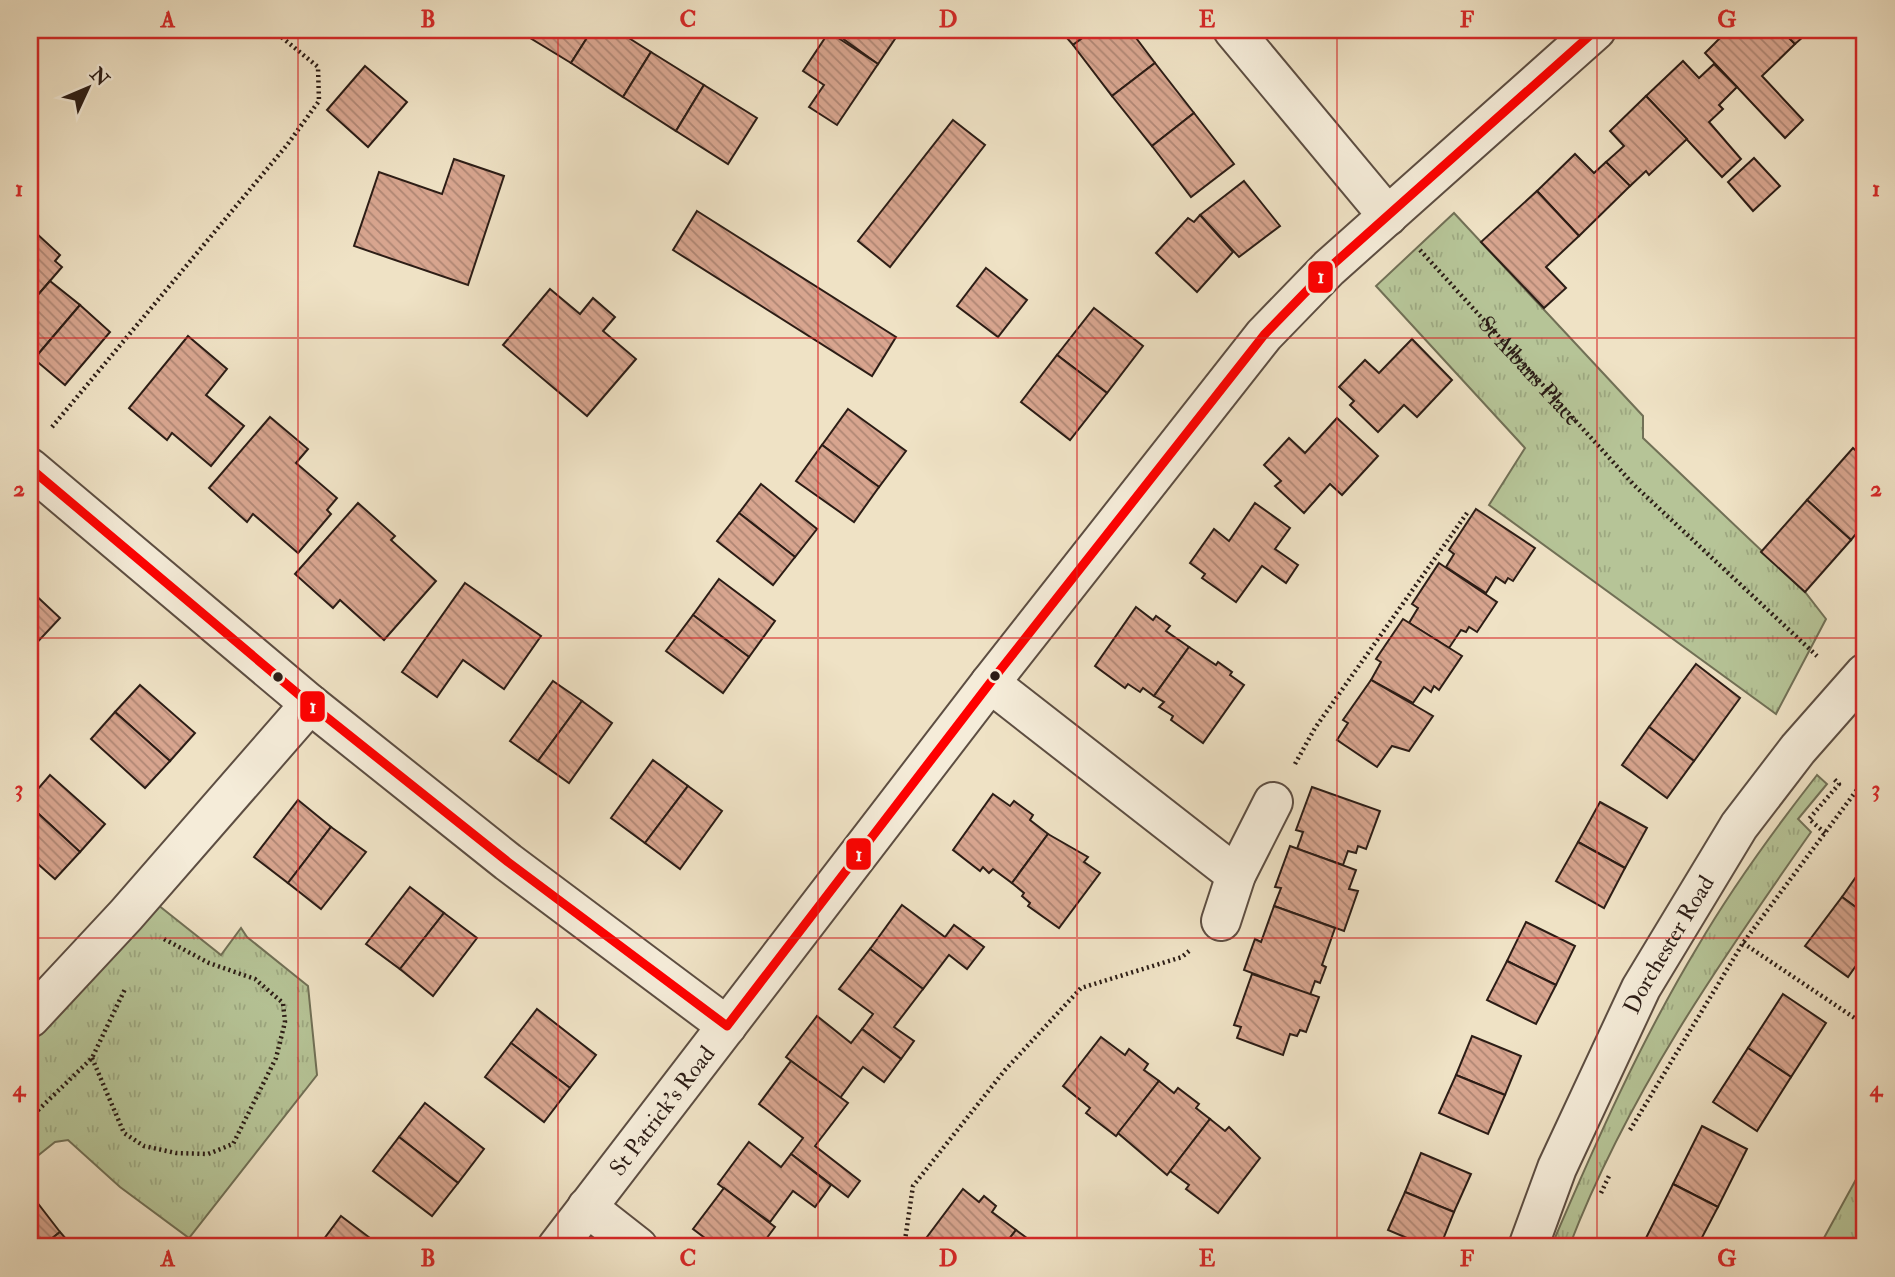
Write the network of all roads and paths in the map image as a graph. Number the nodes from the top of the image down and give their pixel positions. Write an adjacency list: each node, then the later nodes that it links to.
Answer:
1 (273, 30): 5 (path)
2 (1233, 30): 4 (street)
3 (1596, 30): 4 (street, St Patrick's Road)
4 (1388, 216): 8 (path, St Albans Place); 9 (street, St Patrick's Road)
5 (47, 432)
6 (30, 468): 10 (street)
7 (1467, 513): 12 (path)
8 (1858, 681): 30 (street, Dorchester Road)
9 (990, 683): 13 (street); 20 (street, St Patrick's Road)
10 (310, 704): 14 (street); 20 (street)
11 (1865, 779): 16 (path)
12 (1273, 802): 13 (street)
13 (1236, 875): 15 (street)
14 (126, 915): 18 (street); 21 (path)
15 (1221, 922): 29 (path)
16 (1743, 943): 19 (path); 23 (path)
17 (127, 984): 21 (path)
18 (30, 1018)
19 (1865, 1025)
20 (727, 1026): 26 (street, St Patrick's Road)
21 (92, 1058): 22 (path)
22 (30, 1118)
23 (1626, 1140)
24 (1615, 1163): 25 (path)
25 (1599, 1198)
26 (587, 1207): 27 (street, St Patrick's Road); 28 (street)
27 (556, 1247)
28 (638, 1247)
29 (904, 1247)
30 (1528, 1247)

